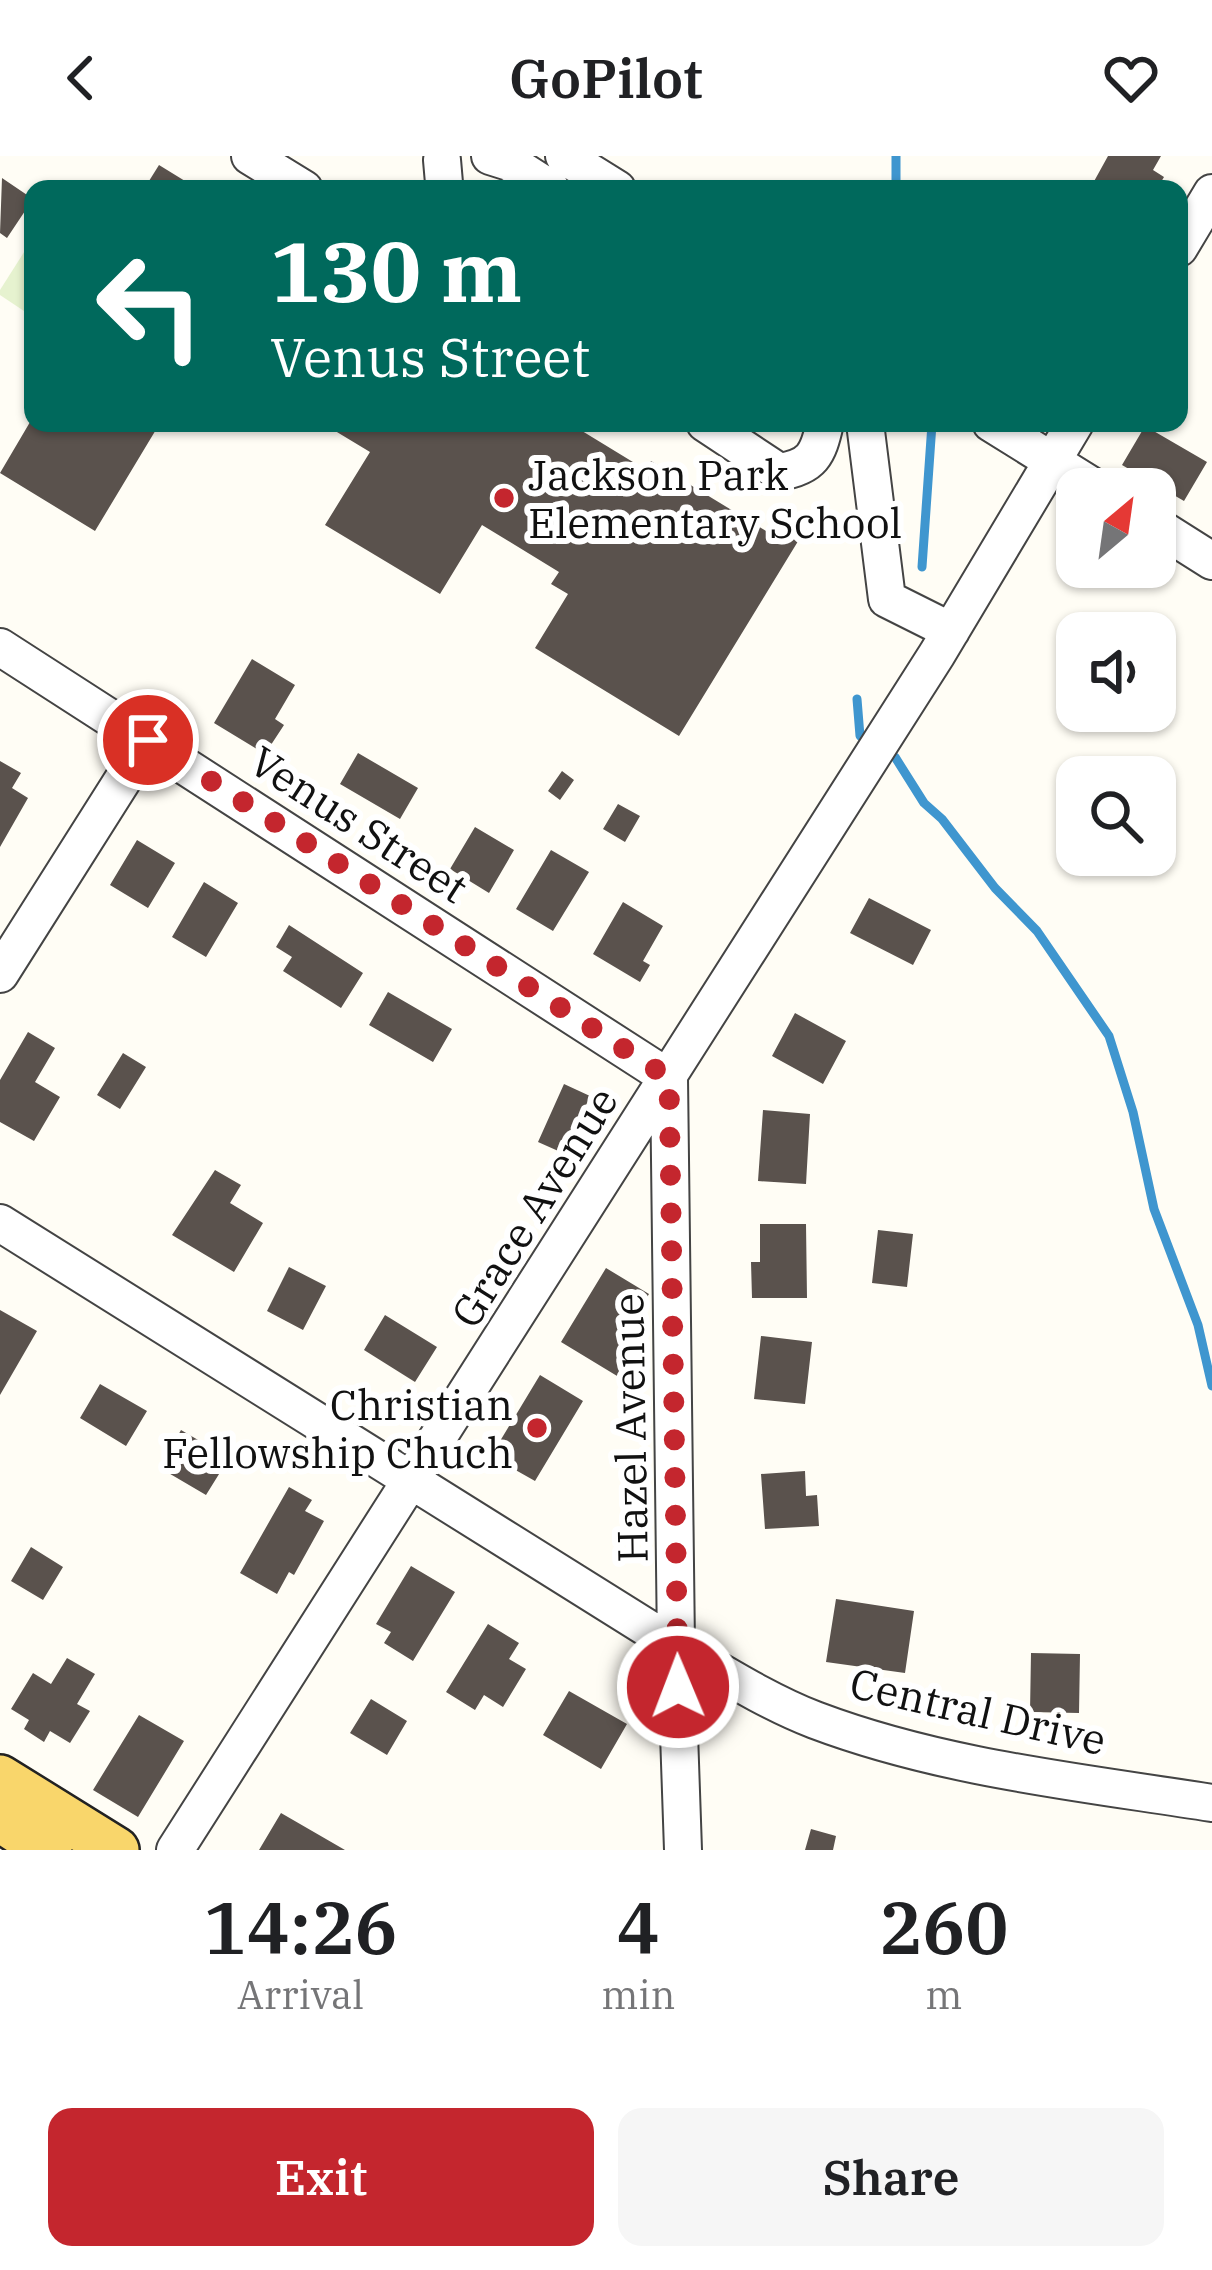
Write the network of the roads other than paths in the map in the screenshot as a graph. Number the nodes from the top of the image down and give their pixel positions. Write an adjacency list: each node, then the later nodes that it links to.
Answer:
1 (250, 156): 4 (street)
2 (490, 156): 5 (street)
3 (564, 156): 6 (street)
4 (289, 180)
5 (536, 180)
6 (602, 180)
7 (1212, 193): 8 (street)
8 (1188, 233)
9 (718, 432): 10 (street)
10 (822, 432)
11 (866, 432): 18 (street)
12 (1005, 432): 14 (street)
13 (1070, 432): 14 (street, Grace Avenue)
14 (1052, 461): 15 (street); 18 (street, Grace Avenue)
15 (1063, 468)
16 (1176, 539): 17 (street)
17 (1212, 561)
18 (951, 631): 22 (street, Grace Avenue)
19 (0, 647): 20 (street, Venus Street)
20 (148, 740): 21 (street); 22 (street, Venus Street)
21 (0, 974)
22 (669, 1078): 24 (street, Grace Avenue); 25 (street, Hazel Avenue)
23 (0, 1223): 24 (street, Central Drive)
24 (413, 1481): 25 (street, Central Drive); 31 (street, Grace Avenue)
25 (676, 1646): 27 (street, Central Drive); 32 (street, Hazel Avenue)
26 (0, 1778): 30 (main road)
27 (1212, 1803)
28 (0, 1819): 29 (main road)
29 (49, 1850)
30 (116, 1850)
31 (175, 1850)
32 (683, 1850)

